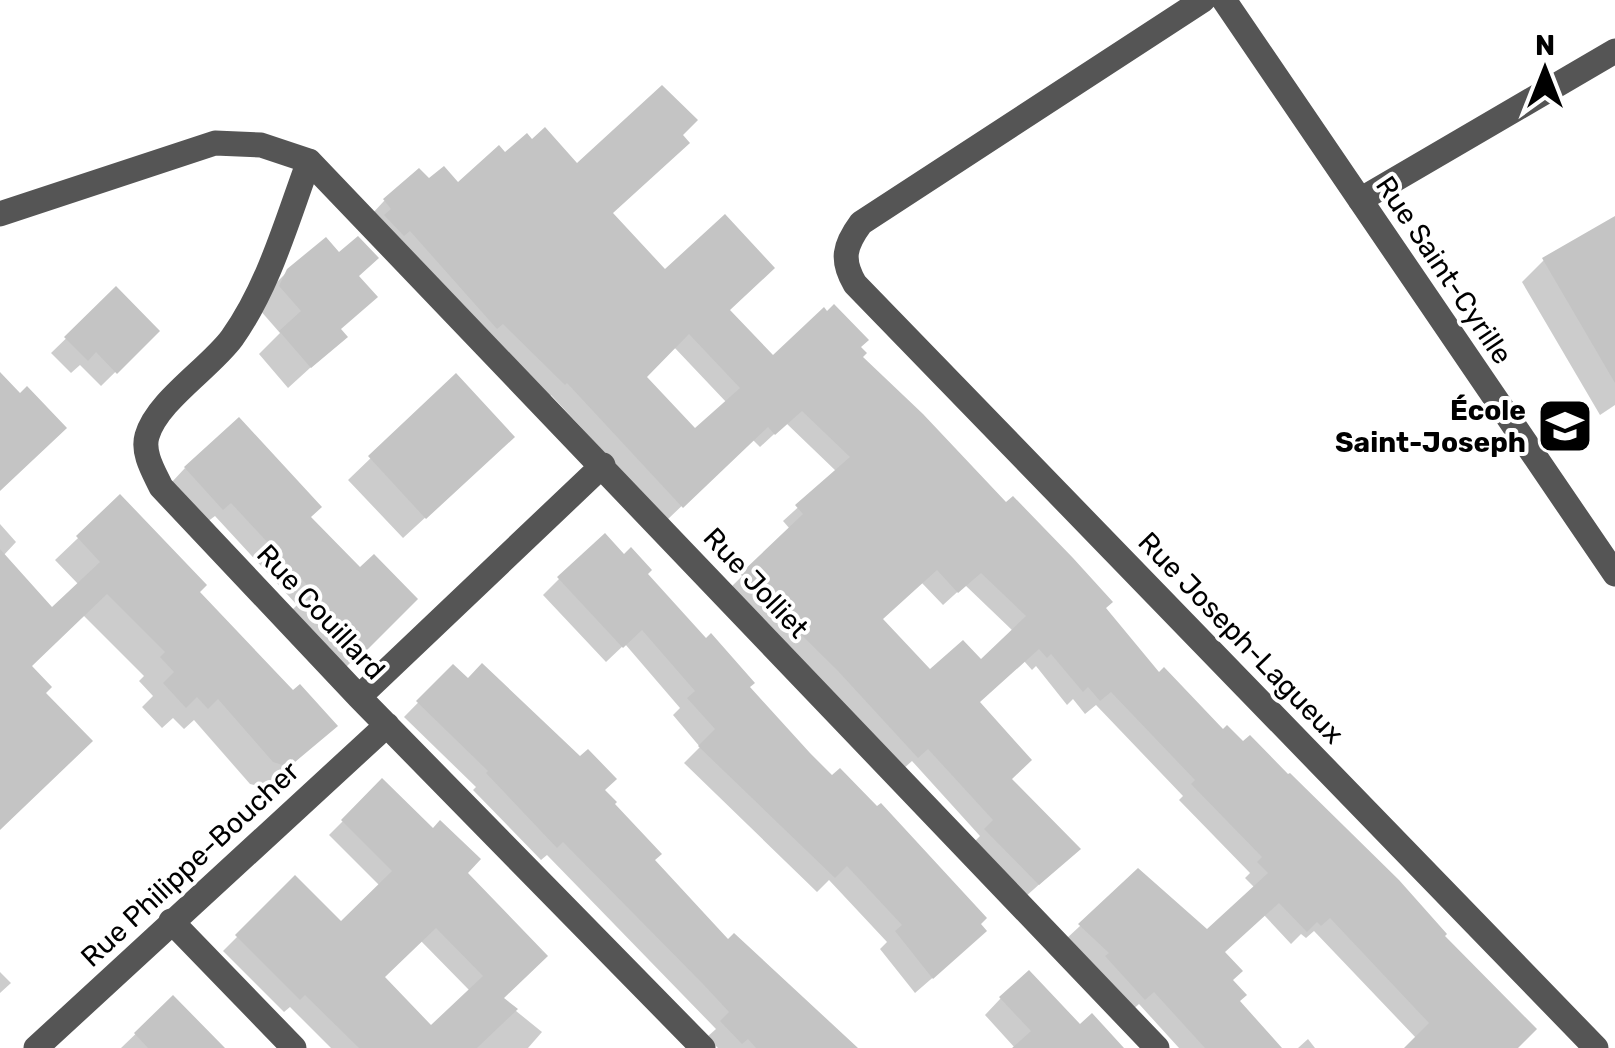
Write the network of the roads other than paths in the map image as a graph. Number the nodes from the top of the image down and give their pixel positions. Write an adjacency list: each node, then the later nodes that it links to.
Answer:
1 (1203, 0): 16 (street, Rue Joseph-Lagueux)
2 (1224, 0): 5 (street, Rue Saint-Cyrille)
3 (1615, 50): 5 (street)
4 (309, 161): 6 (street); 7 (street, Rue Jolliet); 9 (street, Rue Couillard)
5 (1360, 200): 8 (street, Rue Saint-Cyrille)
6 (0, 214)
7 (604, 465): 9 (street); 15 (street, Rue Jolliet)
8 (1615, 574)
9 (360, 697): 10 (street, Rue Couillard)
10 (387, 724): 11 (street, Rue Philippe-Boucher); 14 (street, Rue Couillard)
11 (172, 921): 12 (street, Rue Philippe-Boucher); 13 (street)
12 (36, 1048)
13 (294, 1048)
14 (703, 1048)
15 (1158, 1048)
16 (1596, 1048)

